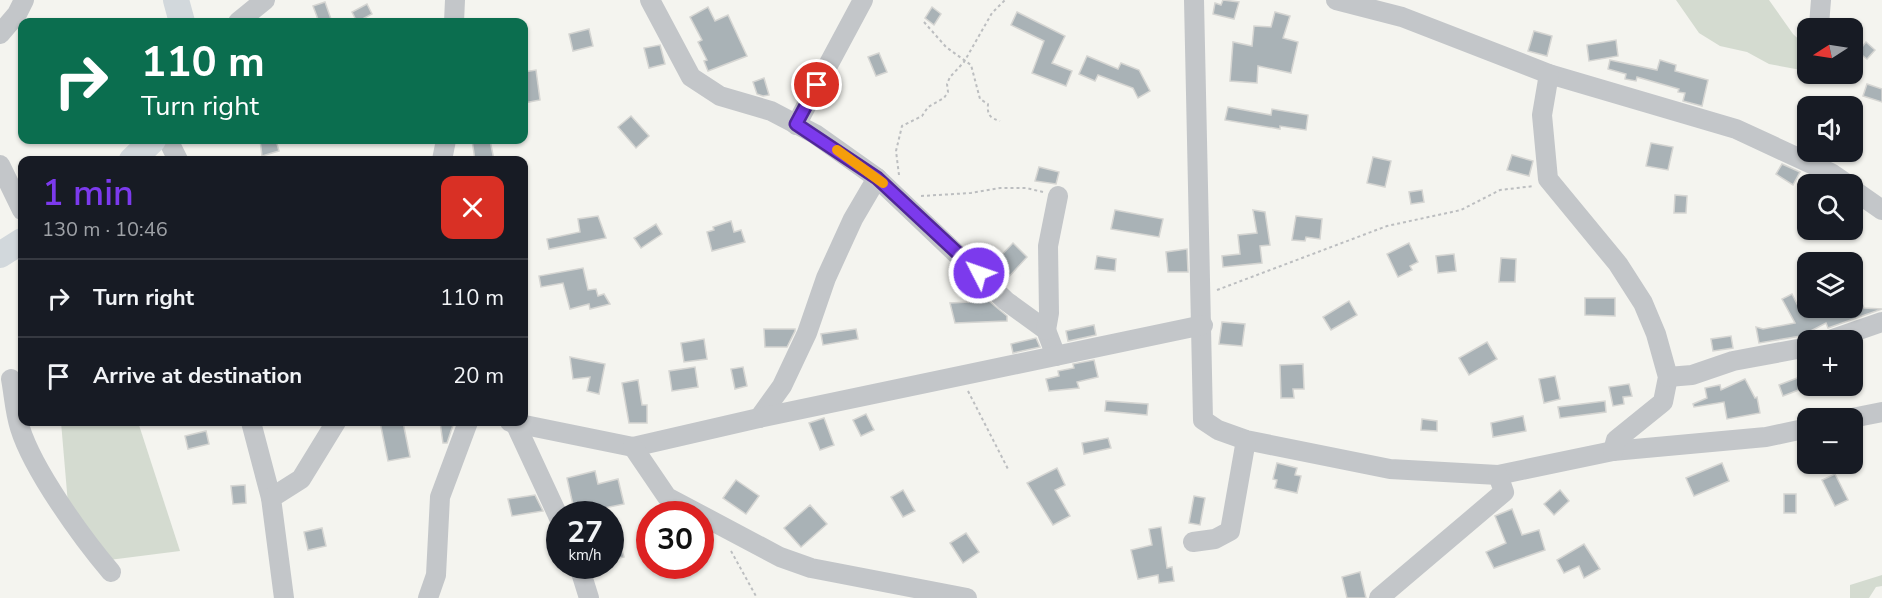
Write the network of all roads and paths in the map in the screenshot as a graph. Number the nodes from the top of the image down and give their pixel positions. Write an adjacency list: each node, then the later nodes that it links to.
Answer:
1 (24, 0): 17 (street)
2 (176, 0): 12 (main road)
3 (265, 0): 13 (street)
4 (455, 0): 14 (street)
5 (650, 0): 21 (street)
6 (863, 0): 21 (street)
7 (1005, 0): 18 (path)
8 (1194, 0): 35 (street)
9 (1336, 0): 11 (street)
10 (1821, 0): 15 (street)
11 (1402, 9): 19 (street)
12 (181, 18)
13 (243, 18)
14 (454, 18)
15 (1820, 18)
16 (924, 22): 18 (path)
17 (0, 34)
18 (965, 60): 20 (path); 30 (path)
19 (1550, 74): 25 (street); 27 (street)
20 (1000, 121)
21 (796, 124): 26 (street)
22 (149, 144): 23 (main road)
23 (136, 156)
24 (0, 165): 31 (street)
25 (1832, 174)
26 (877, 178): 30 (street); 48 (street)
27 (1548, 179): 35 (path); 43 (street)
28 (1058, 196): 30 (path); 38 (street)
29 (1863, 197): 32 (street)
30 (904, 201): 38 (street)
31 (18, 202)
32 (1882, 210)
33 (18, 244): 34 (main road)
34 (0, 255)
35 (1202, 295): 37 (street)
36 (1882, 322): 39 (street)
37 (1203, 325): 41 (street); 56 (street)
38 (1046, 330): 41 (street)
39 (1859, 330)
40 (1797, 349): 43 (street)
41 (1056, 356): 42 (street)
42 (961, 376): 48 (street); 59 (path)
43 (1668, 377): 58 (street)
44 (11, 379): 47 (street)
45 (1882, 412): 46 (street)
46 (1863, 416)
47 (18, 418)
48 (759, 418): 57 (street)
49 (528, 425): 57 (street)
50 (19, 426): 65 (street)
51 (253, 426): 61 (street)
52 (334, 426): 61 (street)
53 (467, 426): 68 (street)
54 (514, 426): 62 (street)
55 (1797, 430): 58 (street)
56 (1246, 440): 60 (street); 64 (street)
57 (633, 447): 63 (street)
58 (1613, 451): 60 (street)
59 (1009, 471)
60 (1498, 475): 72 (street)
61 (271, 498): 67 (street)
62 (551, 501)
63 (722, 526): 70 (path); 71 (street)
64 (1193, 542)
65 (111, 572)
66 (583, 579): 69 (street)
67 (284, 598)
68 (428, 598)
69 (589, 598)
70 (757, 598)
71 (966, 598)
72 (1379, 598)

